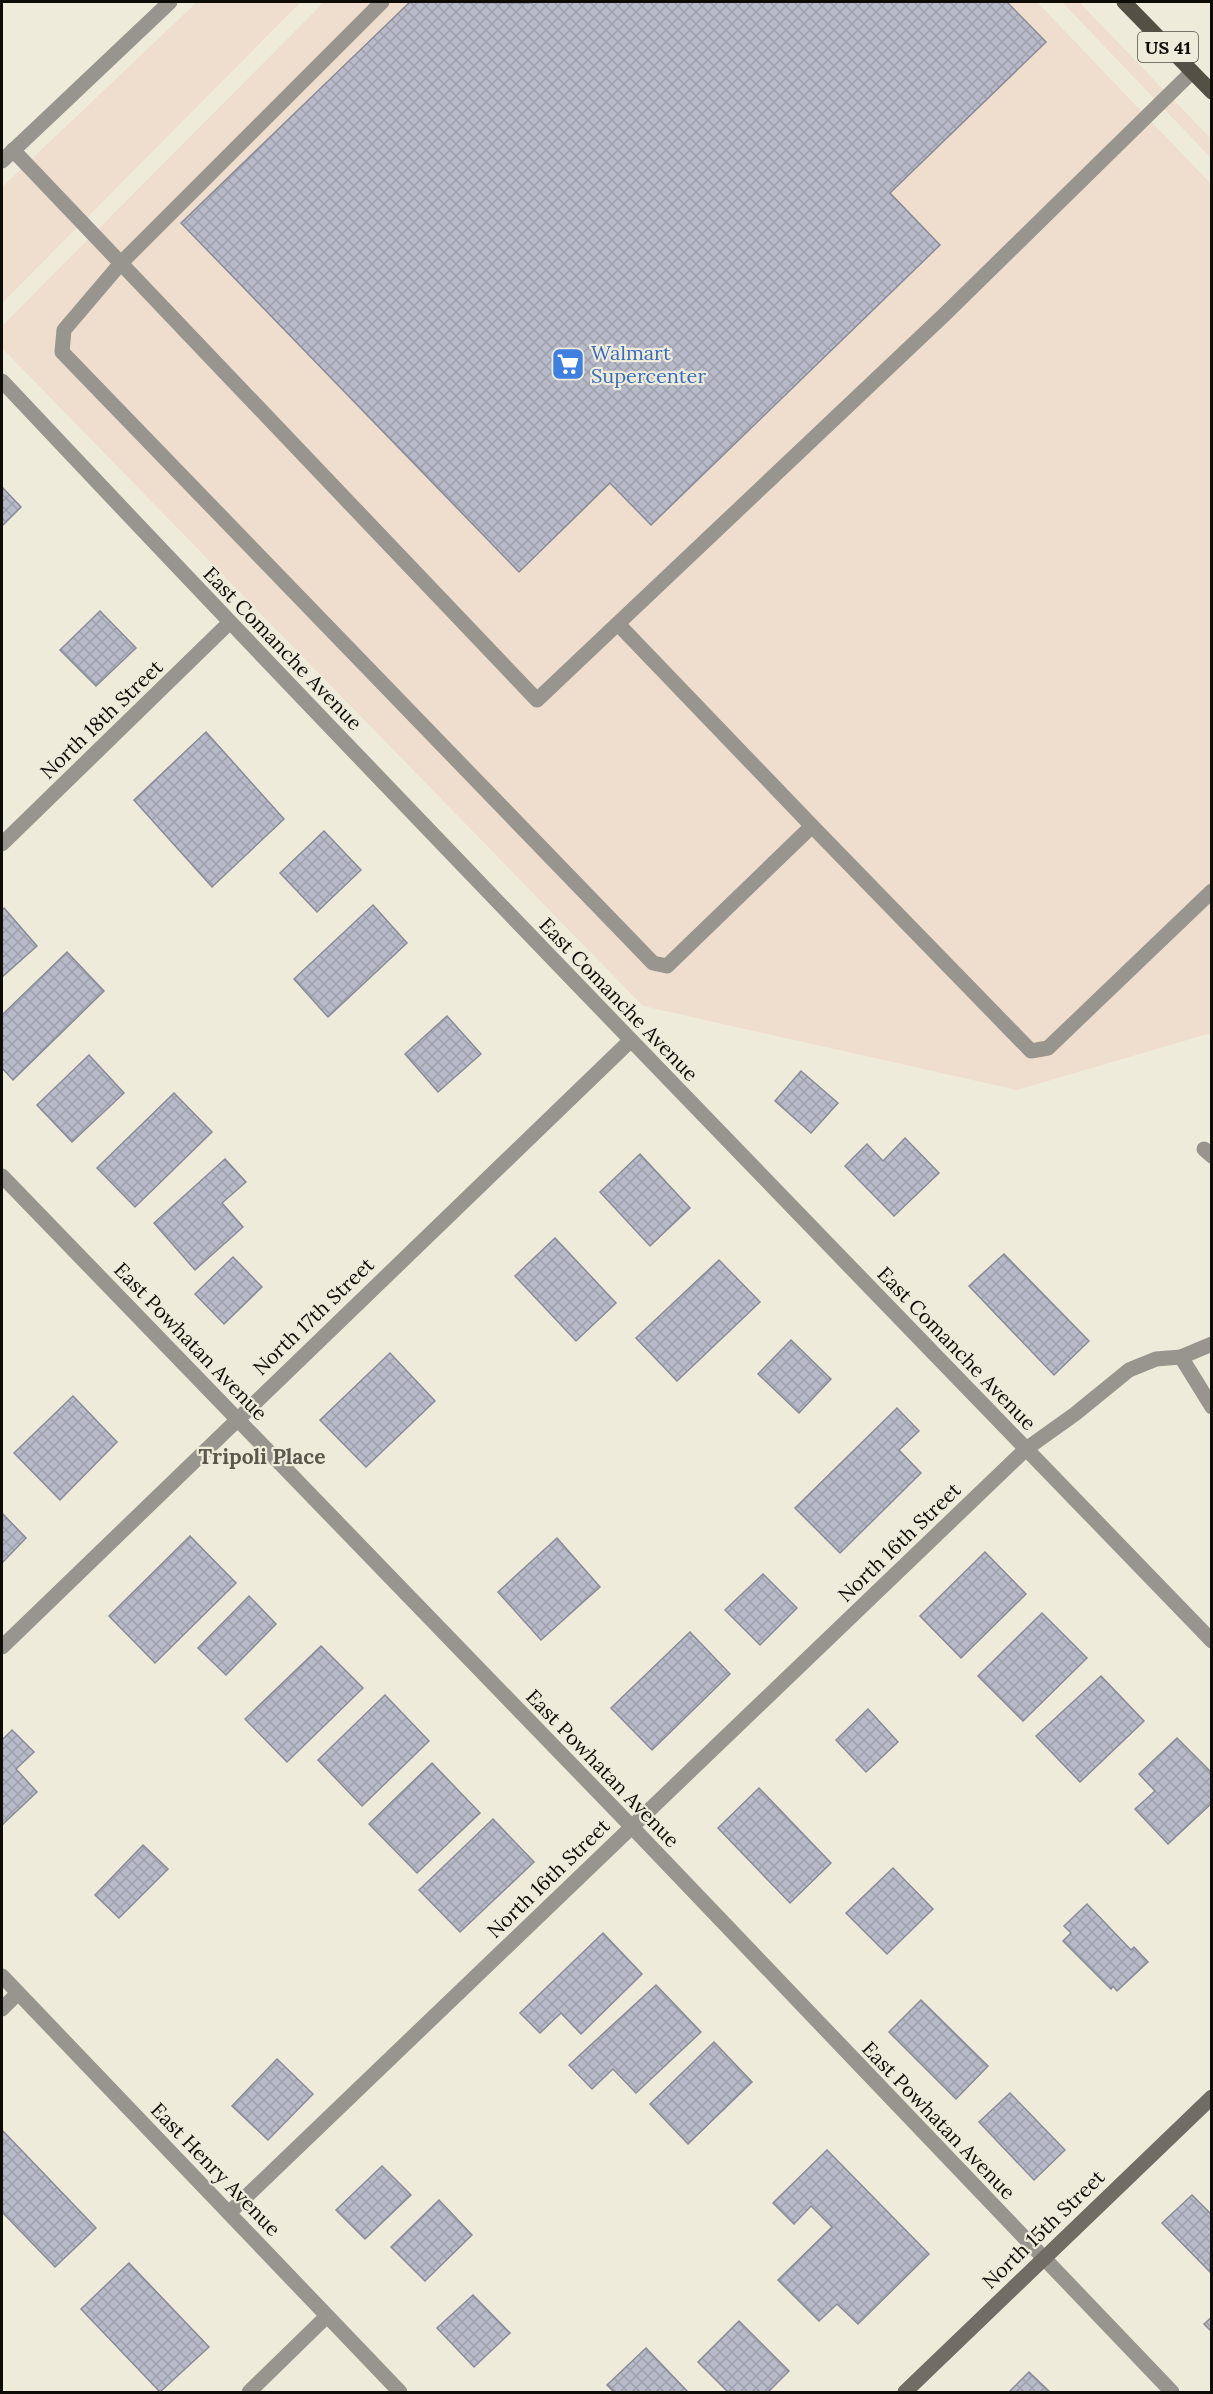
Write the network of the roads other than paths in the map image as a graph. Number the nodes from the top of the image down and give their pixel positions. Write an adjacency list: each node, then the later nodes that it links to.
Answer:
1 (170, 2): 6 (street)
2 (382, 2): 7 (street)
3 (1125, 2): 4 (main road, US 41)
4 (1192, 72): 5 (main road, US 41); 10 (street)
5 (1212, 92)
6 (7, 155): 7 (street)
7 (121, 263): 10 (street); 11 (street)
8 (2, 381): 9 (street, East Comanche Avenue)
9 (229, 623): 12 (street, North 18th Street); 14 (street, East Comanche Avenue)
10 (618, 624): 11 (street)
11 (812, 826): 13 (street)
12 (2, 844)
13 (1212, 891)
14 (630, 1041): 19 (street, North 17th Street); 20 (street, East Comanche Avenue)
15 (2, 1176): 19 (street, East Powhatan Avenue)
16 (1212, 1344): 17 (street, North 16th Street)
17 (1181, 1357): 18 (street); 20 (street, North 16th Street)
18 (1212, 1407)
19 (237, 1418): 22 (street, North 17th Street); 23 (street, East Powhatan Avenue)
20 (1026, 1449): 21 (street, East Comanche Avenue); 23 (street, North 16th Street)
21 (1212, 1641)
22 (2, 1647)
23 (632, 1827): 28 (street, North 16th Street); 29 (street, East Powhatan Avenue)
24 (2, 1976): 25 (street, East Henry Avenue)
25 (18, 1993): 26 (street); 28 (street, East Henry Avenue)
26 (2, 2008)
27 (1212, 2097): 29 (street, North 15th Street)
28 (229, 2213): 30 (street, East Henry Avenue)
29 (1043, 2259): 33 (street, North 15th Street); 34 (street, East Powhatan Avenue)
30 (327, 2316): 31 (street); 32 (street, East Henry Avenue)
31 (249, 2392)
32 (400, 2392)
33 (905, 2392)
34 (1172, 2392)

